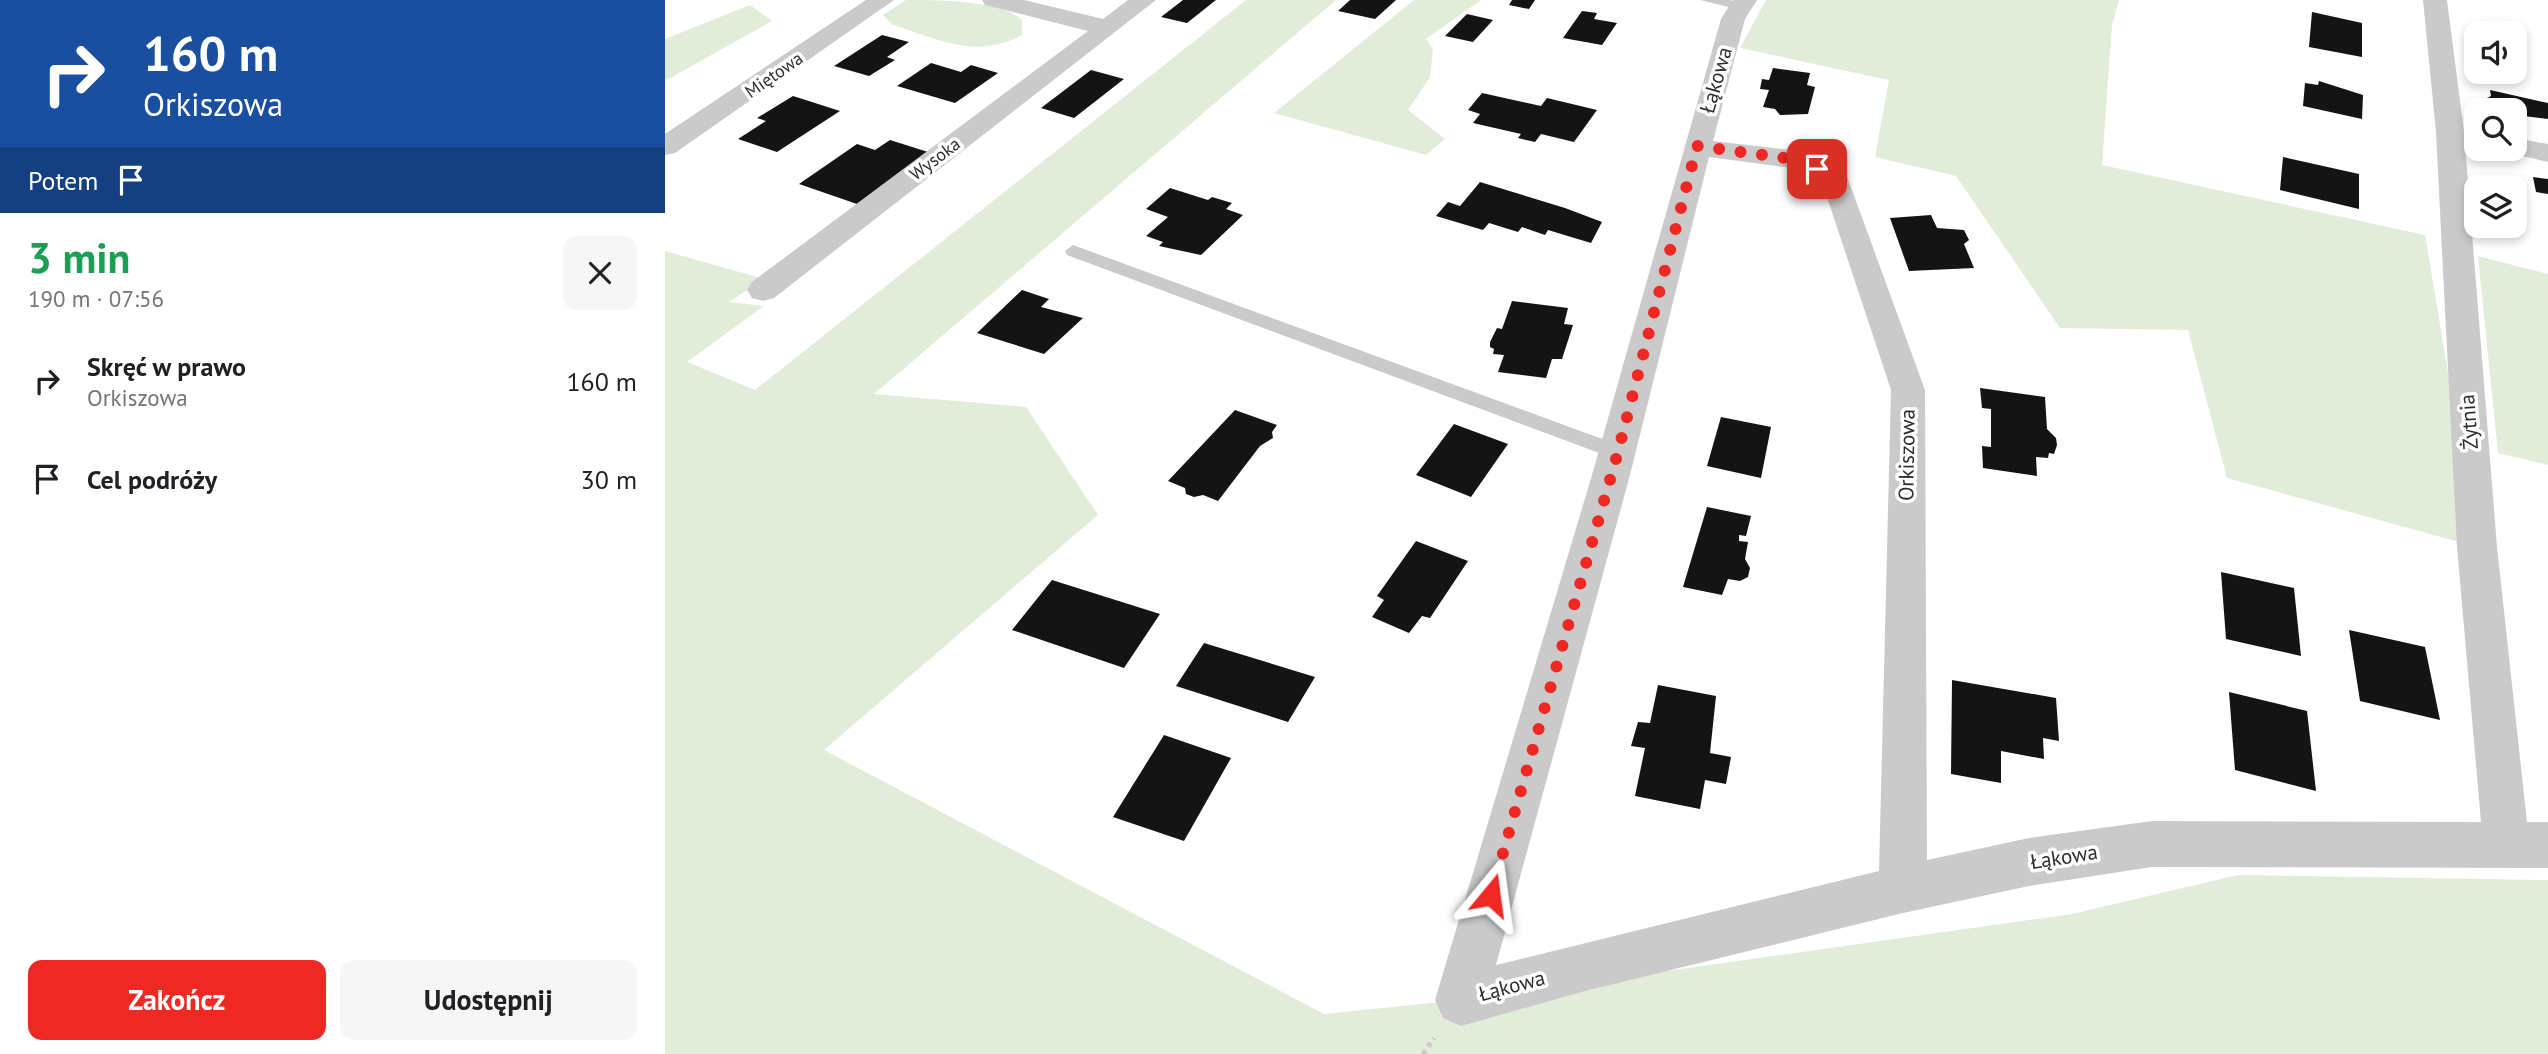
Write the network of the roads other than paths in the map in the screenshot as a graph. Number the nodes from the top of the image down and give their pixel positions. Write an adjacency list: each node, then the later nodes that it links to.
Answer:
1 (882, 0): 9 (street, Miętowa)
2 (994, 0): 6 (street)
3 (1144, 0): 6 (street, Wysoka)
4 (2435, 0): 7 (street, Żytnia)
5 (1731, 2): 8 (street, Łąkowa)
6 (1107, 28): 13 (street, Wysoka)
7 (2463, 135): 15 (street, Żytnia)
8 (1697, 146): 14 (street, Łąkowa); 17 (street, Orkiszowa)
9 (665, 147)
10 (2527, 149): 11 (street)
11 (2548, 153)
12 (1073, 251): 14 (lane)
13 (762, 290)
14 (1618, 452): 17 (street, Łąkowa)
15 (2506, 843): 16 (street, Łąkowa); 17 (street, Łąkowa)
16 (2548, 845)
17 (1903, 889)

